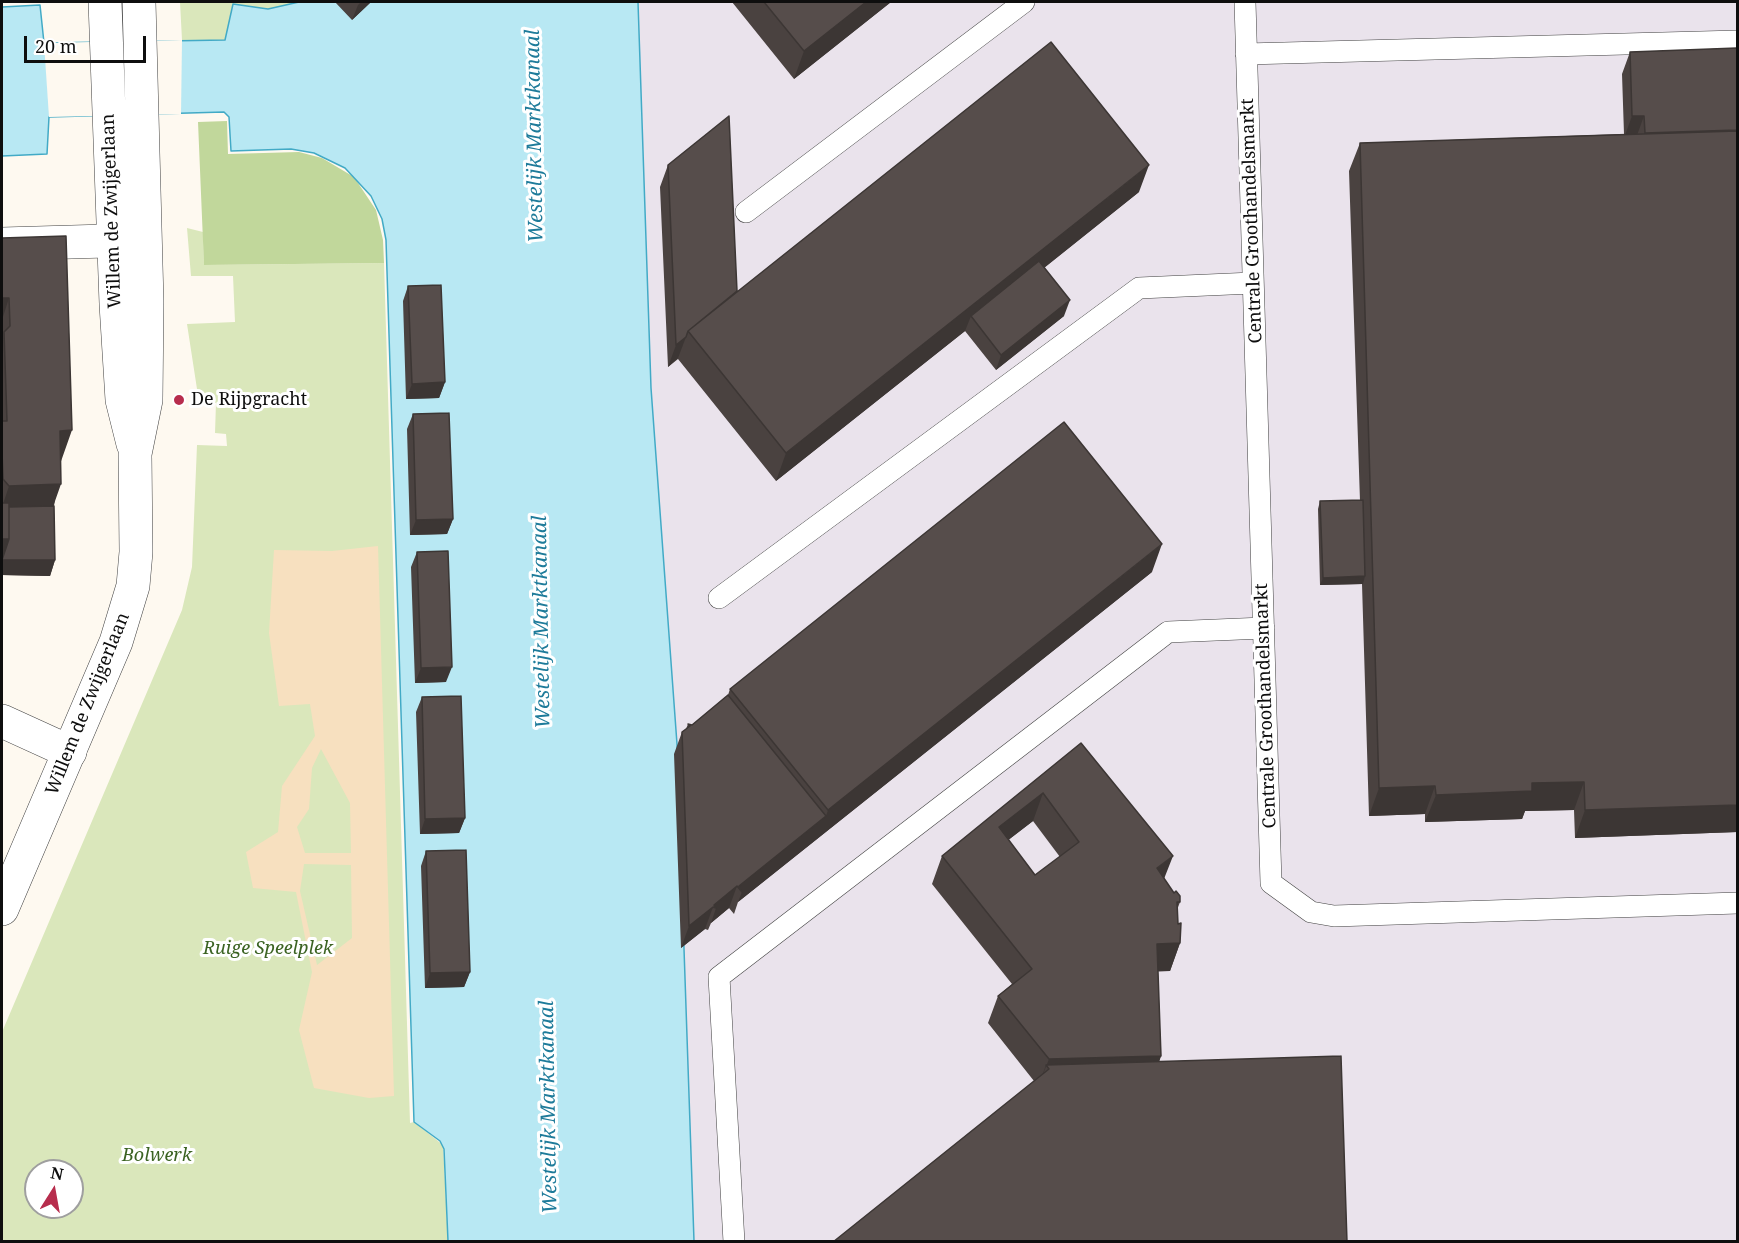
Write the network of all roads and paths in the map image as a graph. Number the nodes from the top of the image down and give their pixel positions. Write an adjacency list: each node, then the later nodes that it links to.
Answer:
1 (105, 2): 9 (street, Willem de Zwijgerlaan)
2 (139, 2): 8 (street, Willem de Zwijgerlaan)
3 (1024, 2): 7 (lane)
4 (1245, 2): 6 (lane, Centrale Groothandelsmarkt)
5 (1737, 41): 6 (lane)
6 (1246, 54): 11 (lane, Centrale Groothandelsmarkt)
7 (746, 212)
8 (145, 240): 9 (street); 12 (street, Willem de Zwijgerlaan)
9 (113, 242): 10 (street); 12 (street, Willem de Zwijgerlaan)
10 (2, 244)
11 (1254, 283): 13 (lane); 14 (lane, Centrale Groothandelsmarkt)
12 (135, 454): 16 (street, Willem de Zwijgerlaan)
13 (719, 598)
14 (1264, 628): 17 (lane, Centrale Groothandelsmarkt); 19 (lane)
15 (2, 721): 16 (street)
16 (70, 752): 18 (street, Willem de Zwijgerlaan)
17 (1737, 903)
18 (2, 909)
19 (734, 1242)

